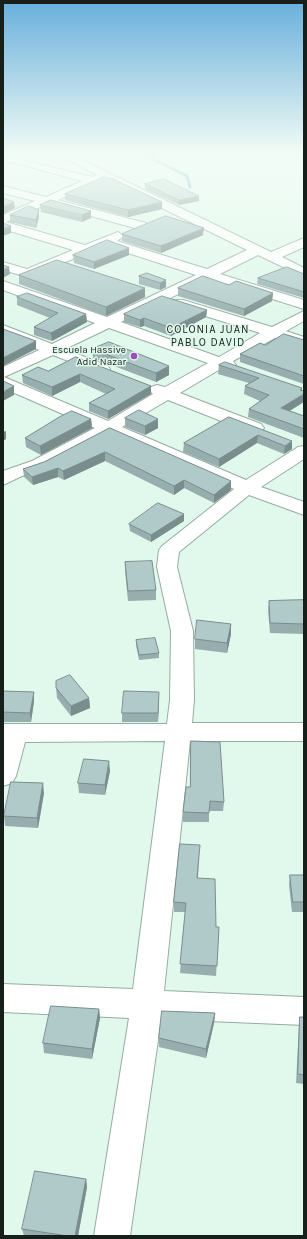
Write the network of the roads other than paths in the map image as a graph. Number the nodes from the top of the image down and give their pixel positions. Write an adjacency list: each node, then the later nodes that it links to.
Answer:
1 (17, 213): 5 (street)
2 (91, 213): 7 (street)
3 (176, 213): 7 (street)
4 (180, 213): 11 (street)
5 (3, 219)
6 (3, 225): 10 (street)
7 (142, 226): 8 (street)
8 (105, 241): 10 (street); 17 (street)
9 (304, 242): 11 (street)
10 (84, 249): 12 (street)
11 (264, 253): 16 (street); 17 (street)
12 (53, 262): 14 (street); 15 (street)
13 (3, 266): 15 (street)
14 (75, 269)
15 (27, 273): 18 (street)
16 (304, 273)
17 (208, 274): 20 (street); 21 (street)
18 (3, 284): 23 (street)
19 (139, 290): 20 (street)
20 (160, 297): 23 (street); 25 (street)
21 (304, 305)
22 (304, 315): 25 (street)
23 (107, 323): 27 (street); 28 (street)
24 (3, 330): 27 (street)
25 (274, 333): 26 (street); 28 (street)
26 (304, 342)
27 (51, 349): 30 (street); 31 (street)
28 (219, 363): 29 (street); 34 (street)
29 (240, 370)
30 (3, 372)
31 (116, 374)
32 (3, 382): 35 (street)
33 (144, 385): 34 (street)
34 (166, 394): 35 (street); 36 (street)
35 (108, 428): 38 (street); 39 (street)
36 (268, 432)
37 (299, 446): 39 (street)
38 (3, 479)
39 (246, 488): 40 (street); 43 (street)
40 (304, 509)
41 (304, 732): 43 (street)
42 (9, 733): 43 (street); 44 (street)
43 (177, 734): 46 (street)
44 (3, 776)
45 (3, 998): 46 (street)
46 (147, 1004): 47 (street); 48 (street)
47 (304, 1011)
48 (112, 1236)

